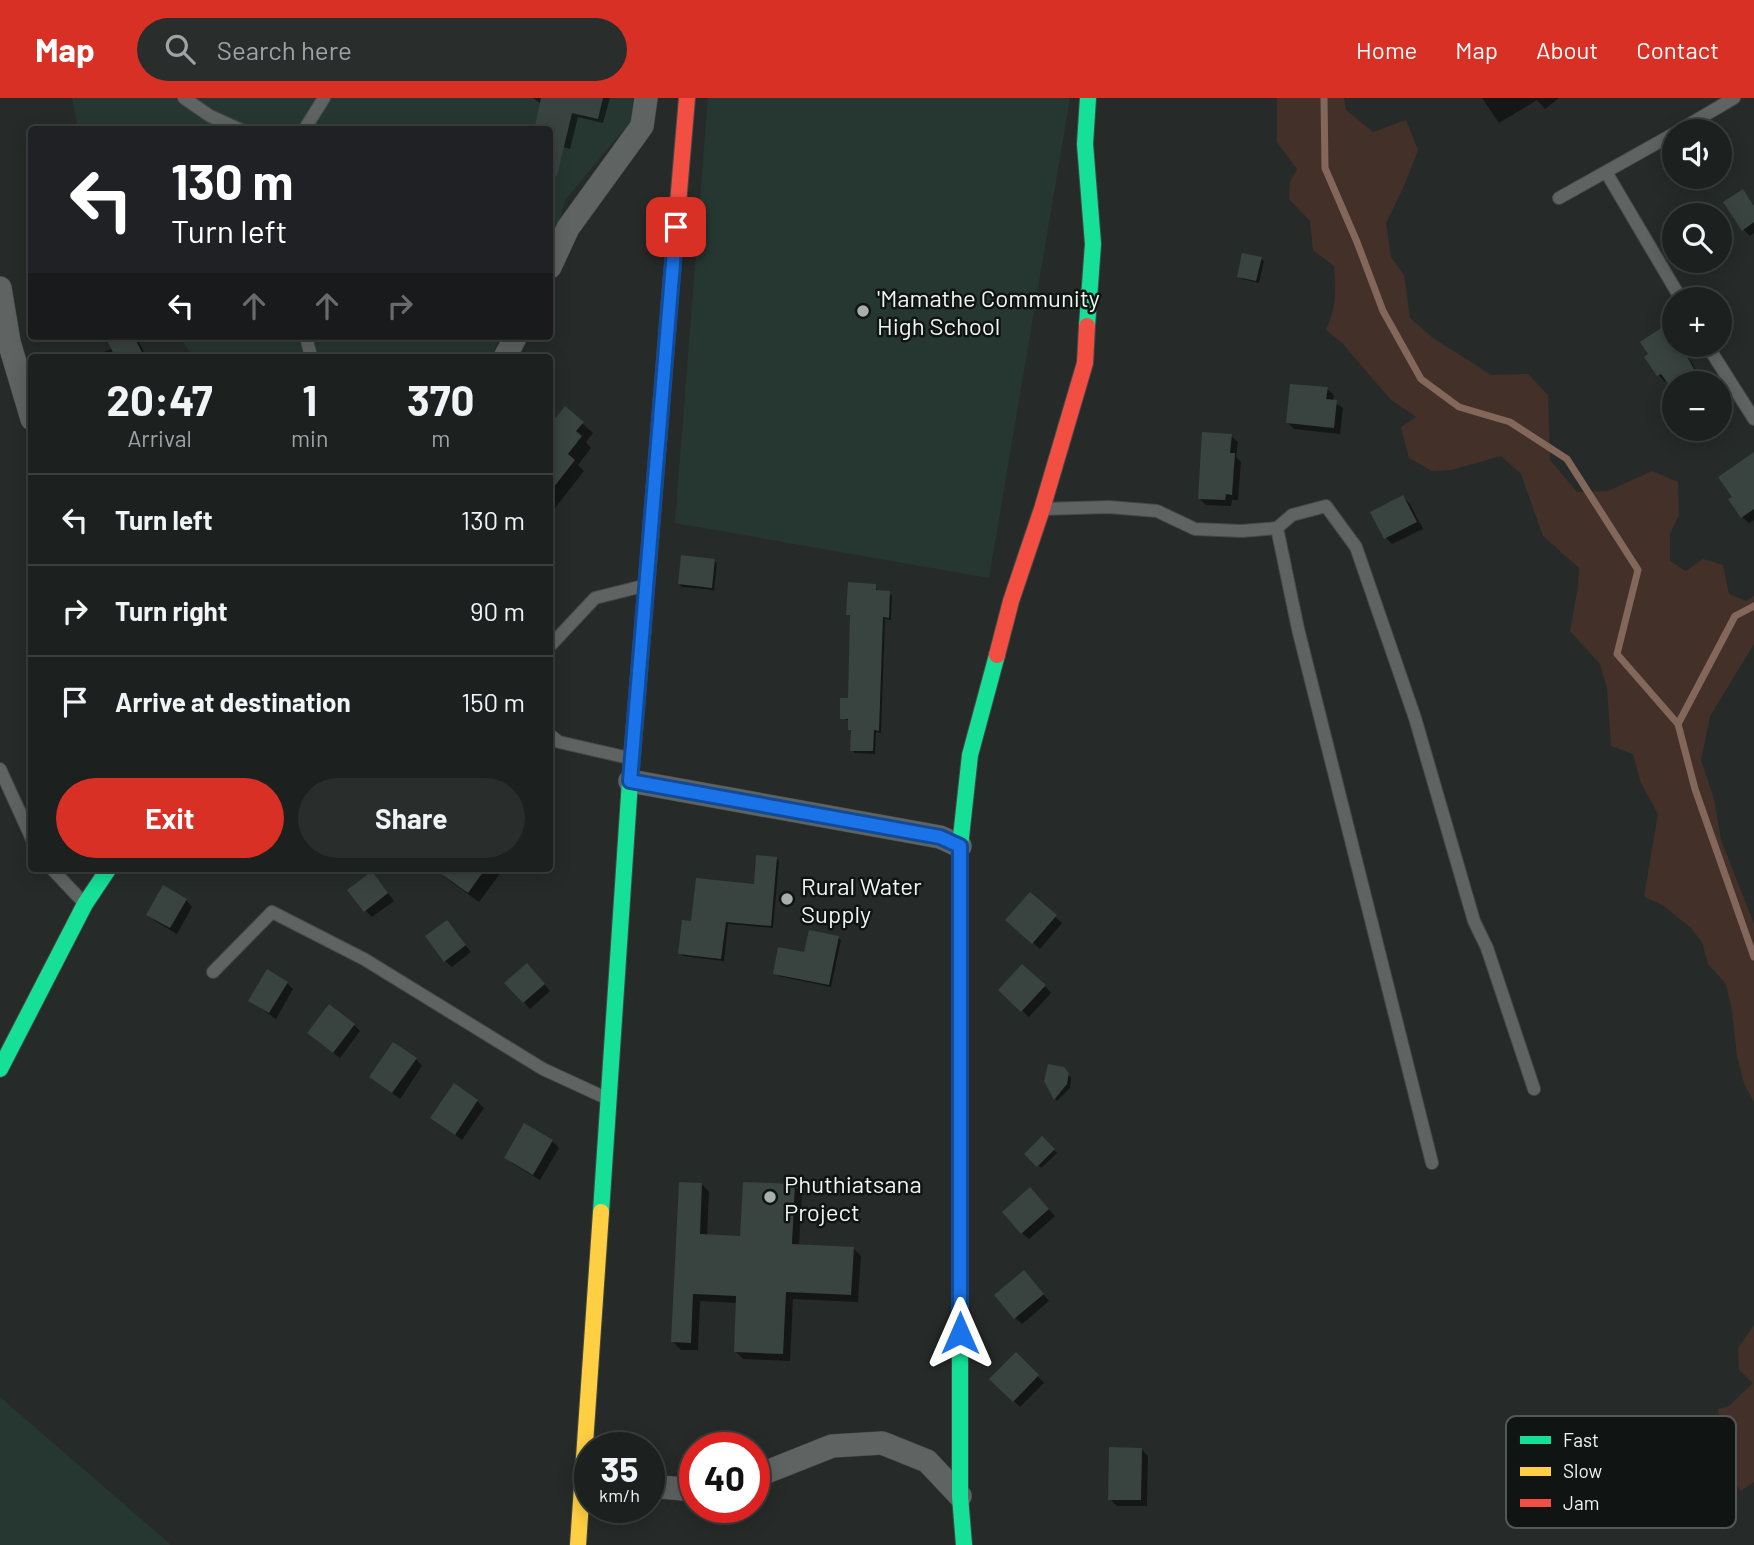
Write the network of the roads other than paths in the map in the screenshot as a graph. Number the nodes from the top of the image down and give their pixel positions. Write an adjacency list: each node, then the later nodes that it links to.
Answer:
1 (184, 98): 8 (lane)
2 (324, 98): 9 (lane)
3 (646, 98): 13 (street)
4 (687, 98): 21 (street)
5 (1088, 98): 19 (street)
6 (1734, 98): 7 (lane)
7 (1699, 119)
8 (232, 126)
9 (306, 126)
10 (1662, 140): 11 (lane)
11 (1606, 172): 12 (lane); 14 (lane)
12 (1559, 198)
13 (553, 260)
14 (1674, 287)
15 (0, 288): 17 (street)
16 (1714, 357): 18 (lane)
17 (28, 405)
18 (1754, 419)
19 (1042, 509): 20 (lane); 27 (street)
20 (1277, 528): 33 (lane); 35 (lane)
21 (646, 585): 22 (lane); 25 (street)
22 (553, 643)
23 (553, 737): 25 (lane)
24 (0, 769): 26 (lane)
25 (631, 770): 27 (street); 34 (street)
26 (28, 830)
27 (960, 846): 38 (street)
28 (55, 872): 30 (lane)
29 (107, 872): 30 (street)
30 (85, 904): 32 (street)
31 (213, 972): 34 (lane)
32 (0, 1069)
33 (1534, 1089)
34 (610, 1099): 36 (street)
35 (1432, 1163)
36 (589, 1432)
37 (770, 1471): 38 (street)
38 (960, 1496): 41 (street)
39 (581, 1523): 40 (street)
40 (578, 1545)
41 (964, 1545)

